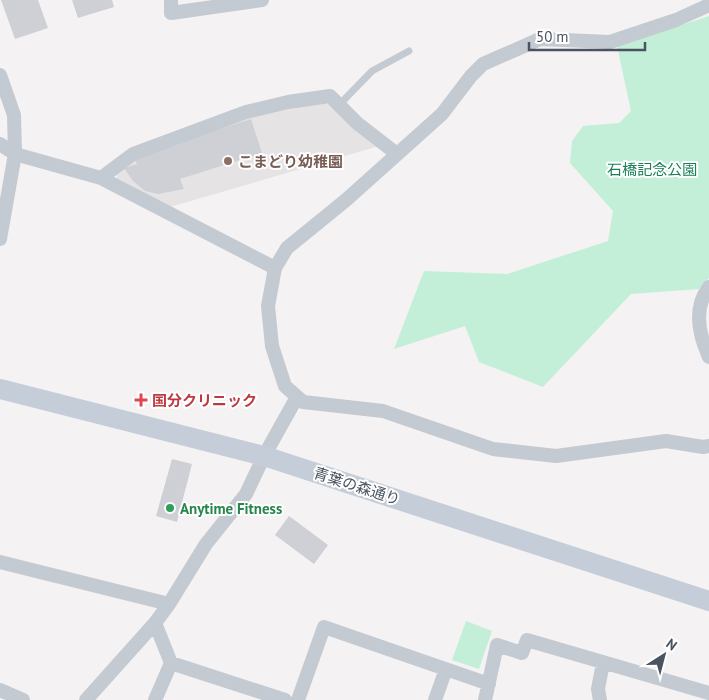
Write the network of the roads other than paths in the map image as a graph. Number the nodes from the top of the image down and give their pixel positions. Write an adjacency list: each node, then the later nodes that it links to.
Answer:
1 (171, 0): 2 (street)
2 (262, 0)
3 (709, 5): 9 (street)
4 (409, 52): 6 (lane)
5 (0, 75): 8 (street)
6 (339, 105): 9 (street); 10 (street)
7 (0, 144): 8 (street)
8 (15, 154): 10 (street); 11 (street)
9 (397, 154): 12 (street)
10 (101, 178): 12 (street)
11 (0, 239)
12 (275, 268): 16 (street)
13 (709, 287): 14 (street)
14 (709, 358)
15 (0, 389): 18 (street, 青葉の森通り)
16 (297, 397): 17 (street); 18 (street)
17 (709, 446)
18 (264, 456): 20 (street, 青葉の森通り); 21 (street)
19 (0, 562): 21 (street)
20 (709, 601)
21 (169, 604): 22 (street)
22 (155, 623): 23 (street); 30 (street)
23 (170, 663): 31 (street); 32 (street)
24 (603, 663): 26 (street); 28 (street); 36 (street)
25 (446, 669): 26 (street); 33 (street); 34 (street)
26 (489, 684): 35 (street)
27 (0, 690): 29 (street)
28 (709, 693)
29 (23, 700)
30 (86, 700)
31 (155, 700)
32 (285, 700)
33 (298, 700)
34 (435, 700)
35 (486, 700)
36 (600, 700)

